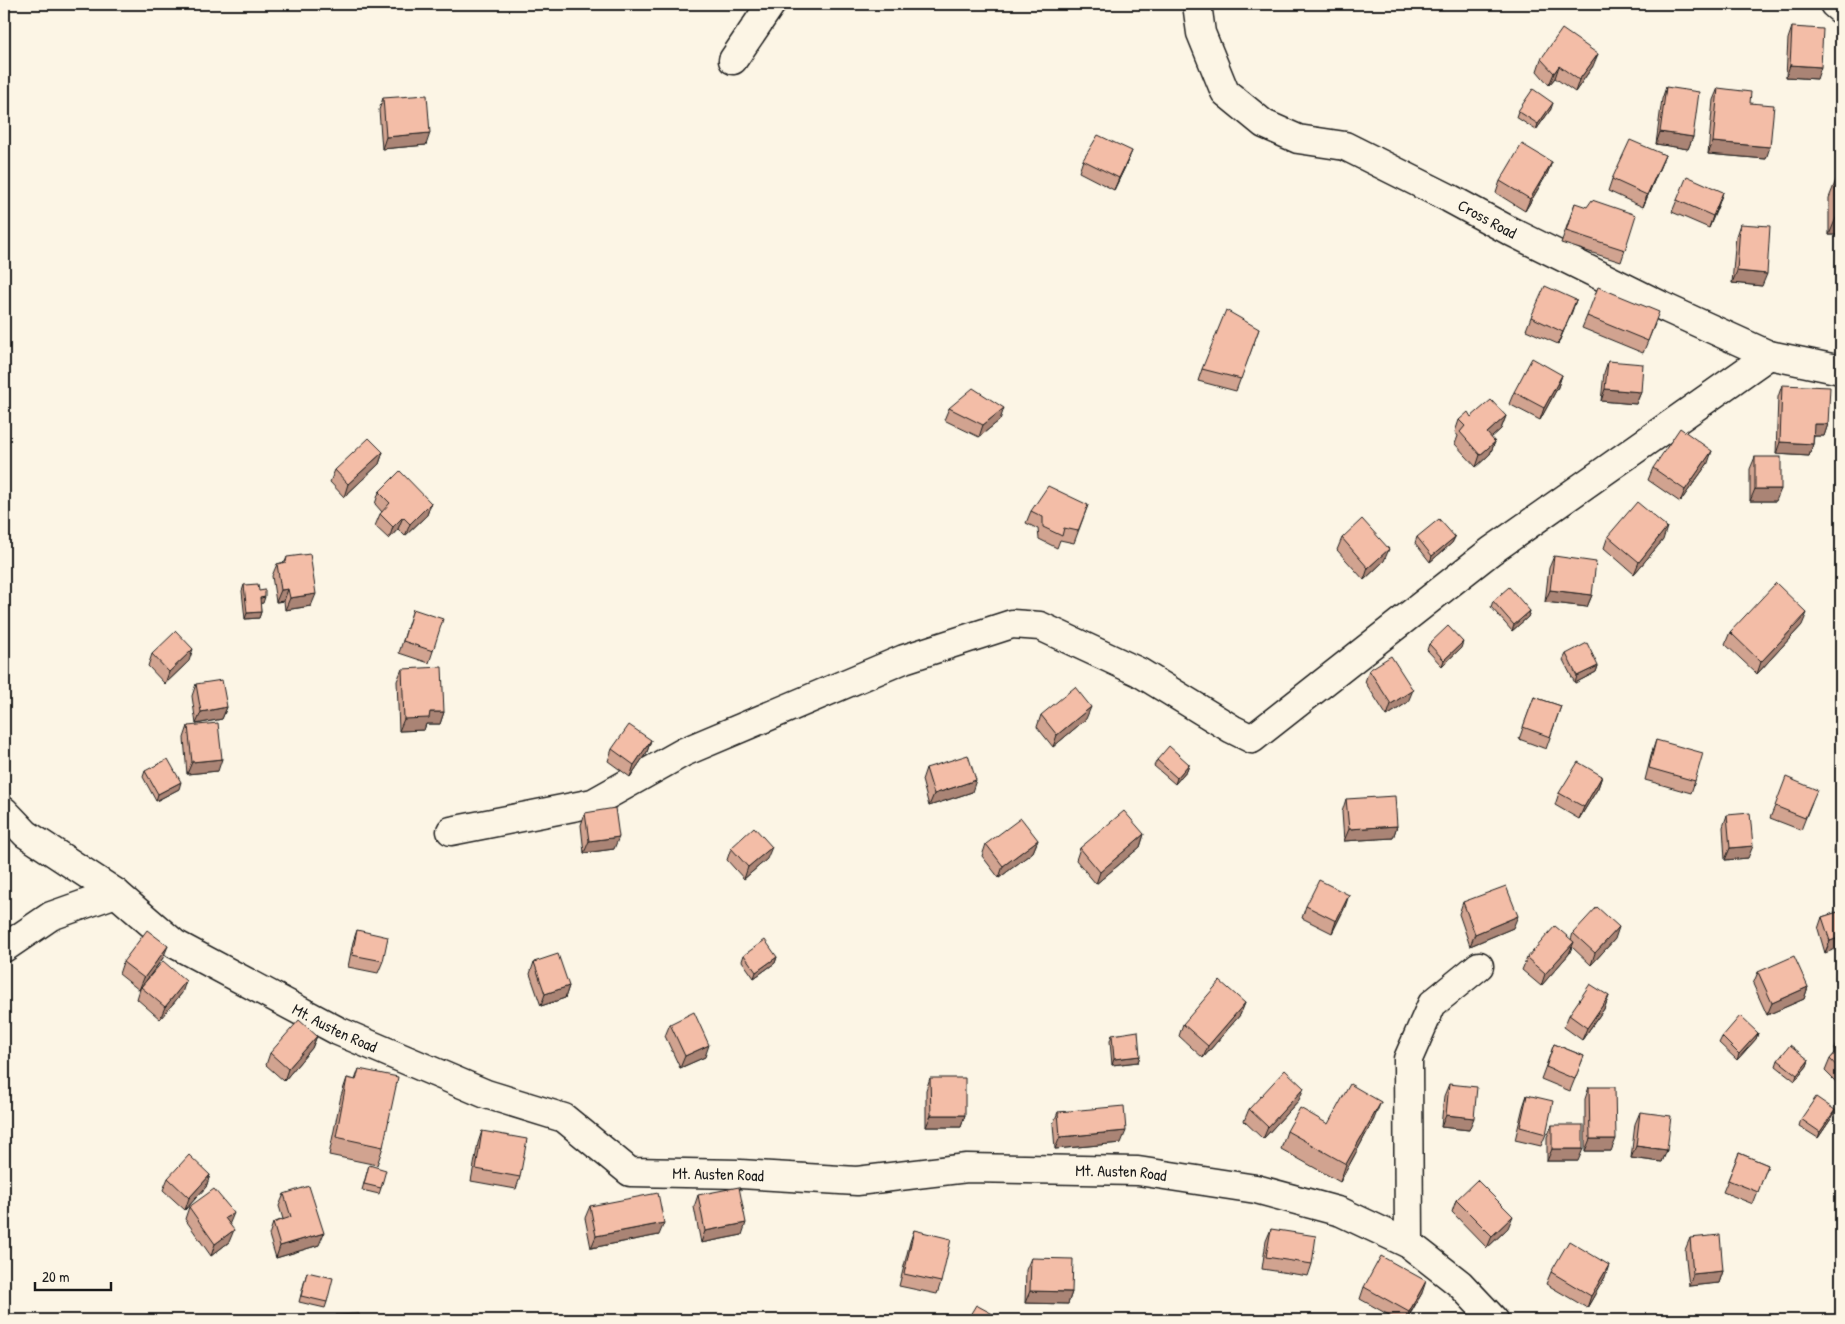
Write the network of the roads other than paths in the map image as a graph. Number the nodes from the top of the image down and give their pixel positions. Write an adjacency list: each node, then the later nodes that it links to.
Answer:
1 (771, 4): 5 (street)
2 (1197, 4): 6 (street, Cross Road)
3 (1834, 4): 4 (street)
4 (1841, 10)
5 (733, 60)
6 (1769, 355): 7 (street, Cross Road); 9 (street)
7 (1841, 370)
8 (4, 811): 10 (street, Mt. Austen Road)
9 (451, 831)
10 (116, 893): 11 (street); 13 (street, Mt. Austen Road)
11 (4, 948)
12 (1478, 966): 13 (street)
13 (1409, 1244): 14 (street, Mt. Austen Road)
14 (1494, 1320)

